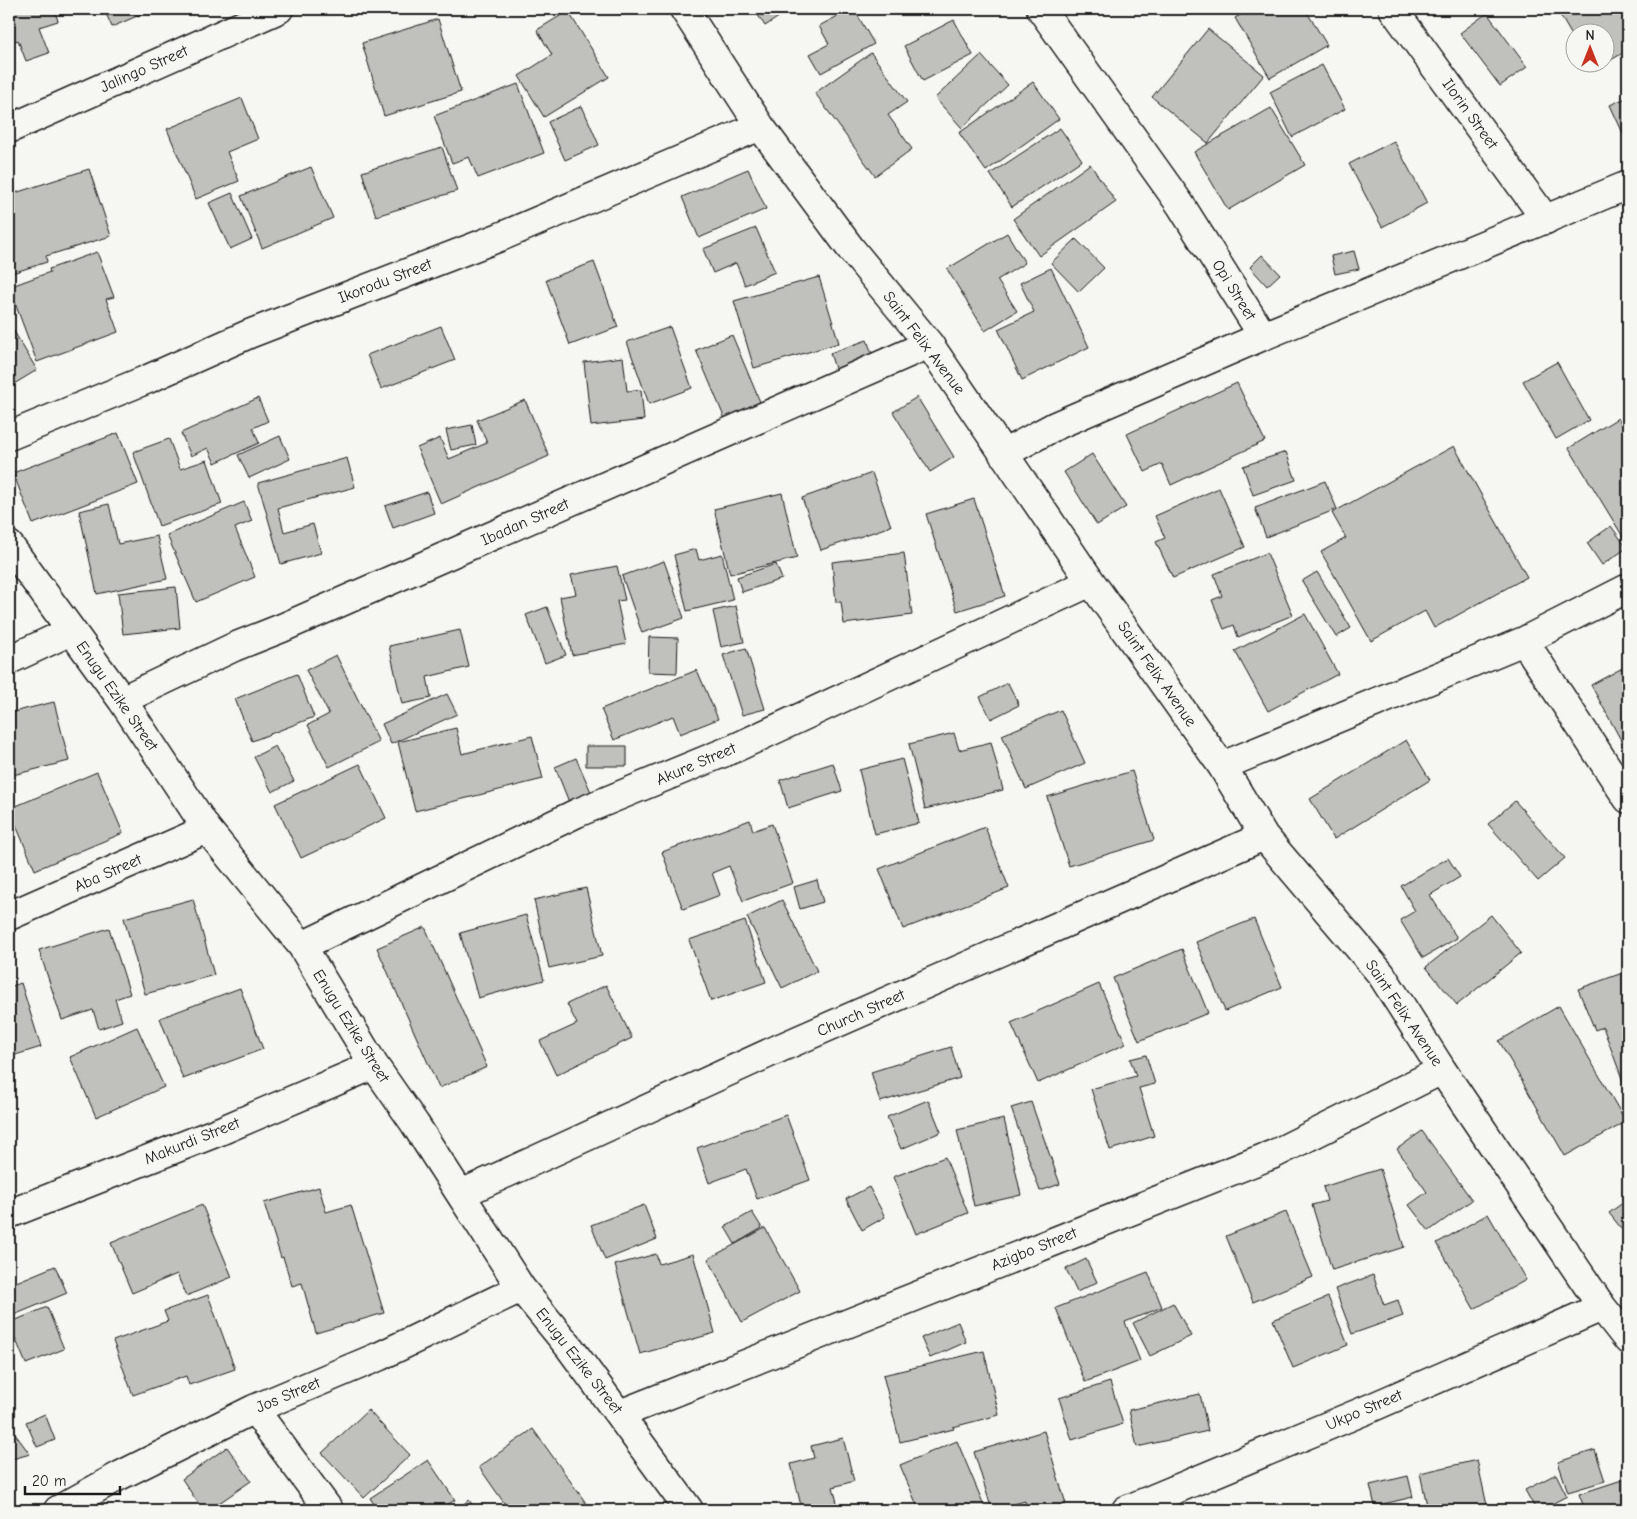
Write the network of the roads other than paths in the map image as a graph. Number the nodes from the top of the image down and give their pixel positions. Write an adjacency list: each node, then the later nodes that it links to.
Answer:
1 (279, 9): 6 (street, Jalingo Street)
2 (684, 9): 5 (street, Saint Felix Avenue)
3 (1041, 9): 9 (street, Opi Street)
4 (1393, 9): 8 (street, Ilorin Street)
5 (760, 126): 10 (street, Saint Felix Avenue); 11 (street, Ikorodu Street)
6 (9, 129)
7 (1628, 185): 8 (street)
8 (1546, 220): 9 (street)
9 (1263, 336): 12 (street, Opi Street)
10 (929, 344): 12 (street, Saint Felix Avenue); 19 (street, Ibadan Street)
11 (9, 436)
12 (1003, 454): 14 (street, Saint Felix Avenue)
13 (9, 545): 16 (street, Enugu Ezike Street)
14 (1091, 582): 20 (street, Saint Felix Avenue); 25 (street, Akure Street)
15 (1628, 588): 17 (street)
16 (71, 631): 18 (street); 19 (street, Enugu Ezike Street)
17 (1524, 641): 20 (street); 21 (street)
18 (9, 660)
19 (122, 700): 22 (street, Enugu Ezike Street)
20 (1222, 766): 23 (street, Saint Felix Avenue)
21 (1628, 800)
22 (207, 829): 24 (street, Aba Street); 25 (street, Enugu Ezike Street)
23 (1264, 836): 27 (street, Saint Felix Avenue); 28 (street, Church Street)
24 (9, 916)
25 (302, 946): 26 (street, Enugu Ezike Street)
26 (374, 1065): 28 (street, Enugu Ezike Street); 29 (street, Makurdi Street)
27 (1442, 1070): 31 (street, Saint Felix Avenue); 34 (street, Azigbo Street)
28 (461, 1194): 30 (street, Enugu Ezike Street)
29 (9, 1214)
30 (521, 1288): 33 (street, Jos Street); 34 (street, Enugu Ezike Street)
31 (1602, 1307): 32 (street, Saint Felix Avenue); 38 (street, Ukpo Street)
32 (1628, 1340)
33 (254, 1409): 35 (street, Jos Street); 36 (street)
34 (620, 1414): 37 (street, Enugu Ezike Street)
35 (58, 1510)
36 (329, 1510)
37 (690, 1510)
38 (1126, 1510)

